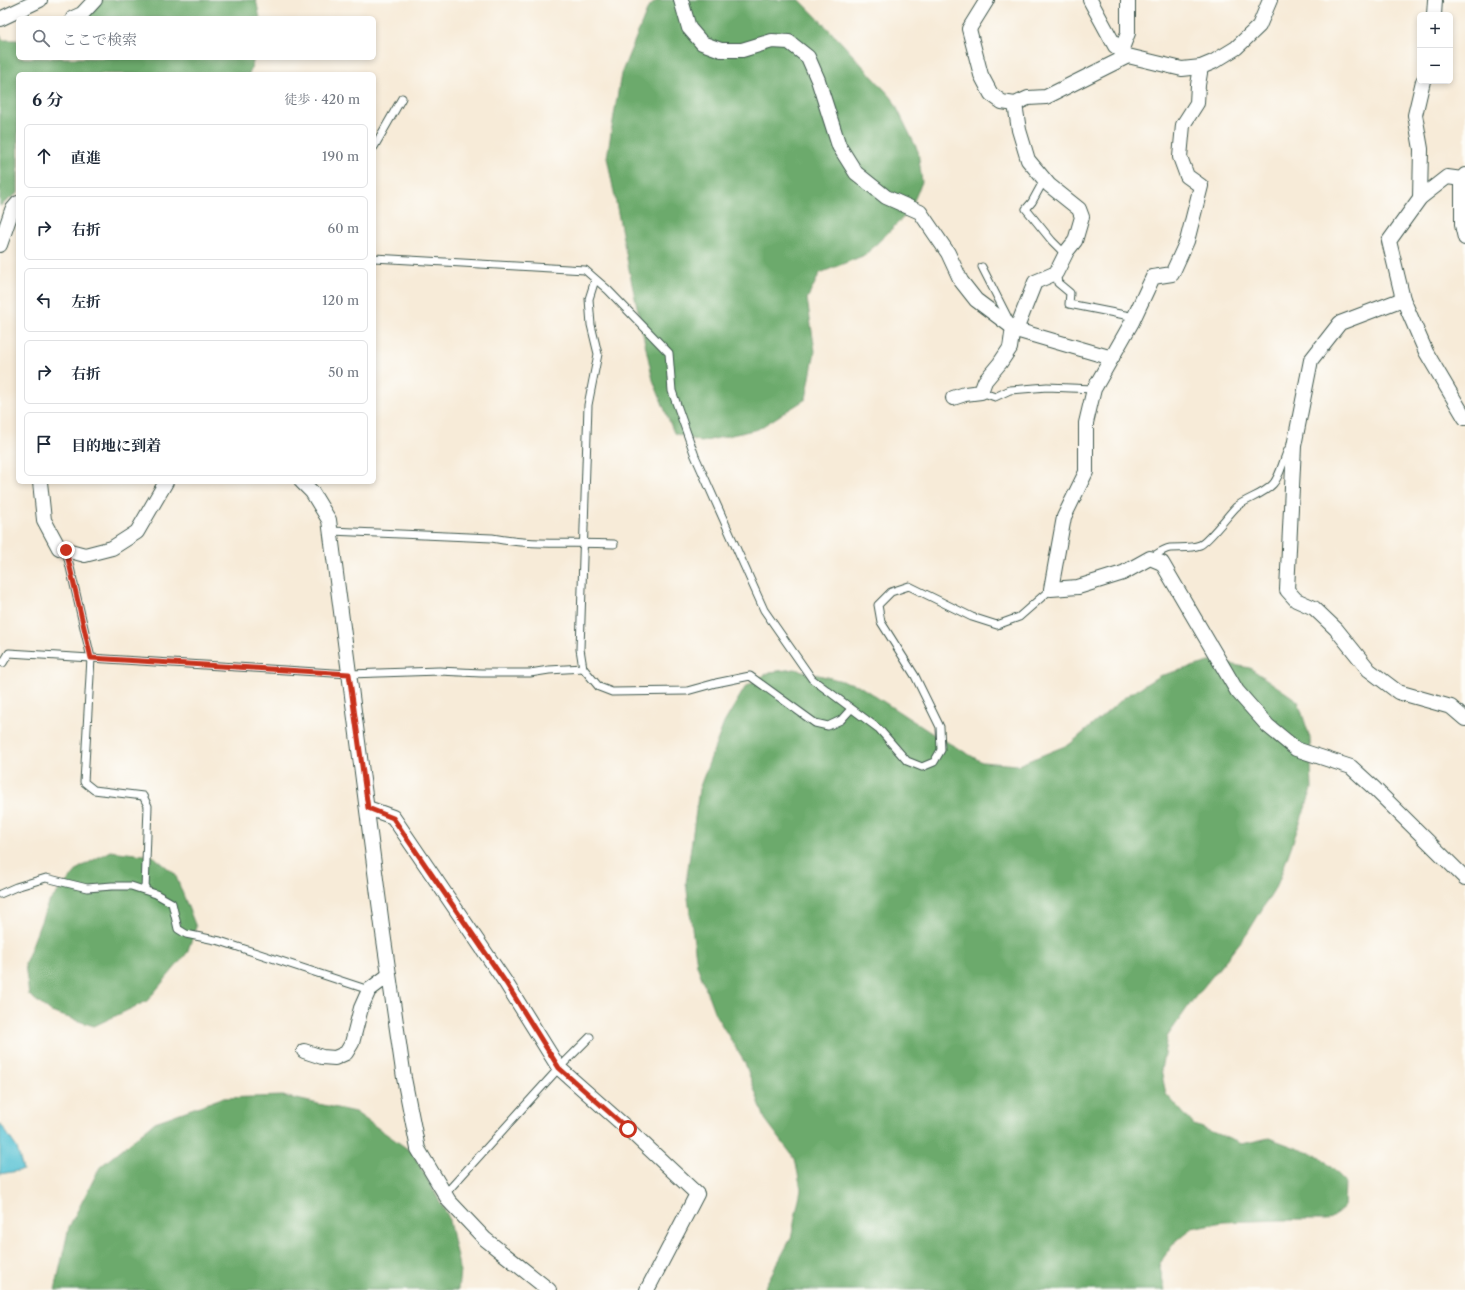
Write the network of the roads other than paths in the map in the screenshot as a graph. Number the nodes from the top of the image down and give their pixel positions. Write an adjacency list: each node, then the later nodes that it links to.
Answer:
1 (40, 0): 11 (street)
2 (95, 0): 10 (street)
3 (681, 0): 32 (street)
4 (987, 0): 17 (street)
5 (1090, 0): 13 (street)
6 (1128, 0): 13 (street)
7 (1270, 0): 14 (street)
8 (1435, 0): 9 (street)
9 (1434, 12)
10 (78, 16)
11 (4, 18): 12 (street)
12 (16, 18)
13 (1124, 53): 14 (street); 17 (street)
14 (1201, 67): 31 (street)
15 (1422, 84): 21 (street)
16 (402, 98): 18 (lane)
17 (1015, 104): 20 (street)
18 (376, 144)
19 (1464, 177): 21 (street); 23 (street)
20 (1044, 180): 25 (lane); 25 (street)
21 (1420, 198): 30 (street)
22 (16, 205): 24 (street)
23 (1465, 238)
24 (0, 245)
25 (1065, 254): 28 (street)
26 (376, 258): 29 (lane)
27 (982, 267): 32 (lane)
28 (1056, 273): 31 (lane); 32 (street)
29 (595, 280): 43 (lane); 52 (lane)
30 (1403, 299): 37 (street); 38 (street)
31 (1134, 317): 33 (street)
32 (1015, 328): 33 (street); 35 (street)
33 (1112, 358): 34 (street)
34 (1094, 389): 35 (lane); 47 (street)
35 (981, 392): 36 (street)
36 (953, 398)
37 (1465, 418)
38 (1294, 446): 46 (lane); 53 (street)
39 (40, 484): 45 (street)
40 (165, 484): 45 (street)
41 (304, 484): 42 (street)
42 (331, 531): 43 (lane); 51 (street)
43 (584, 542): 44 (lane); 50 (lane)
44 (614, 544)
45 (66, 550): 48 (lane)
46 (1150, 558): 47 (street); 55 (street)
47 (1051, 588): 52 (lane)
48 (91, 658): 49 (lane); 51 (lane); 56 (lane)
49 (3, 663)
50 (584, 668): 51 (lane); 52 (lane)
51 (349, 674): 54 (street)
52 (851, 709)
53 (1465, 719)
54 (368, 808): 58 (street); 62 (street)
55 (1465, 878)
56 (145, 890): 57 (lane); 59 (lane)
57 (0, 894)
58 (389, 975): 59 (street); 63 (street)
59 (369, 990): 61 (street)
60 (590, 1037): 62 (lane)
61 (304, 1051)
62 (559, 1068): 63 (lane); 65 (street)
63 (445, 1194): 64 (street)
64 (549, 1290)
65 (648, 1290)

